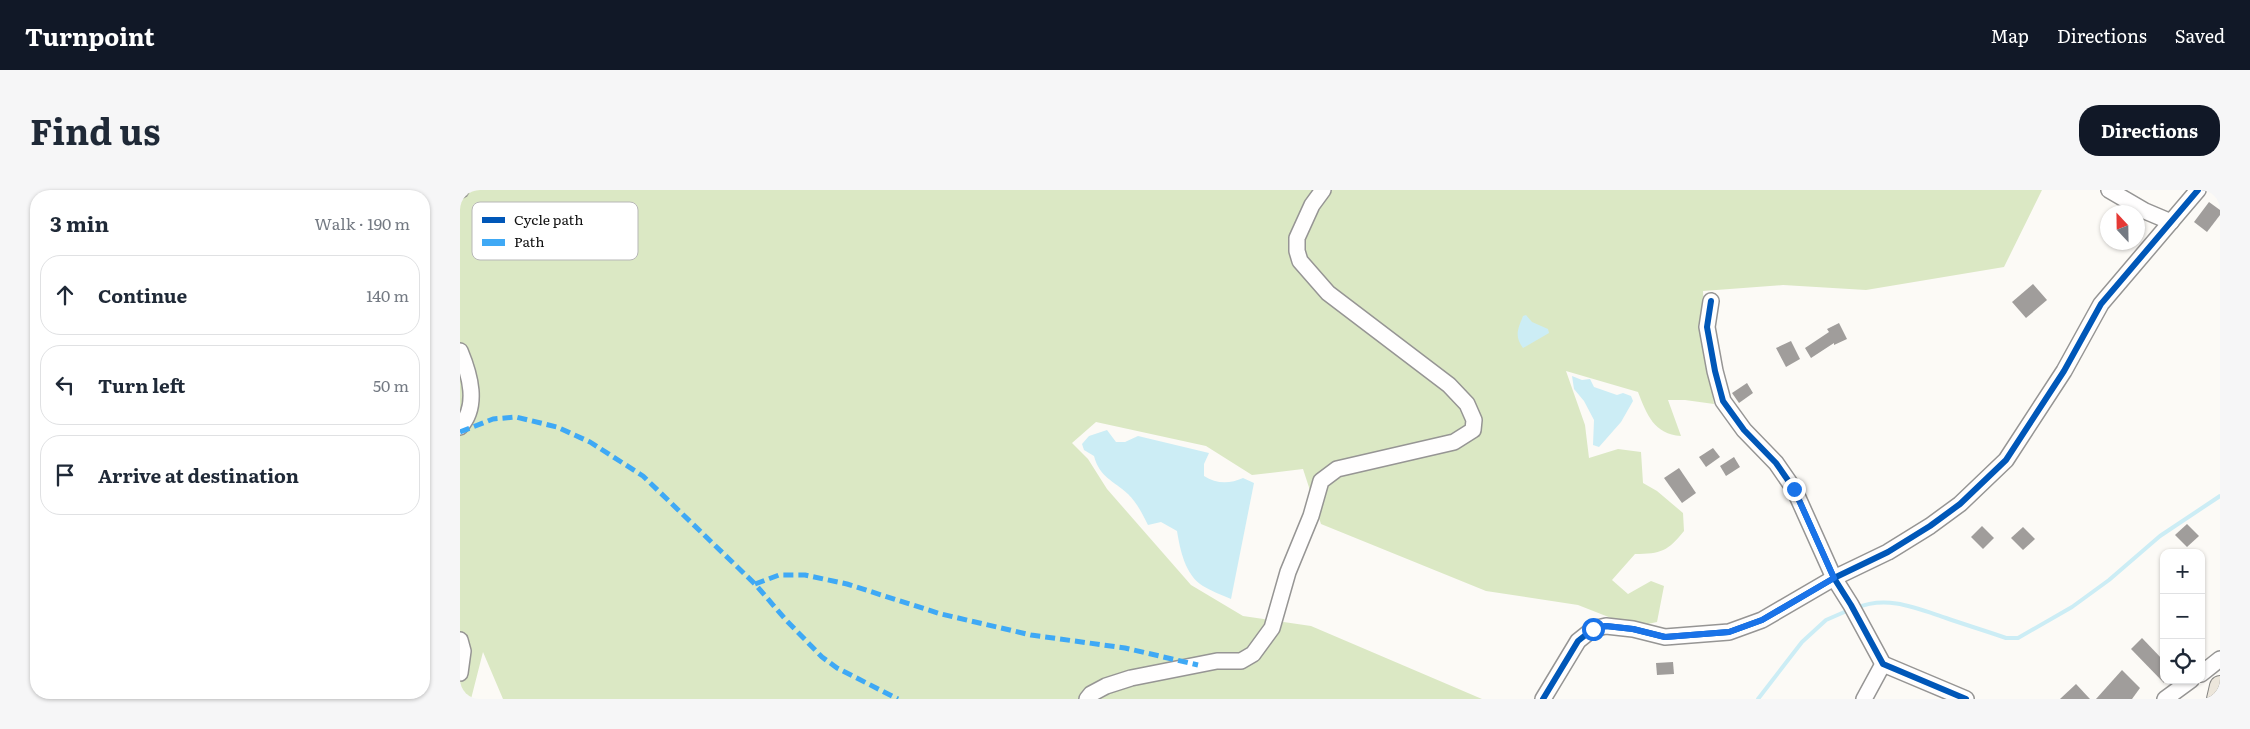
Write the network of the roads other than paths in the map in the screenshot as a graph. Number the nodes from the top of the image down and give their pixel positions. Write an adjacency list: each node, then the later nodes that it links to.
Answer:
1 (1323, 190): 16 (street)
2 (2109, 190): 4 (street)
3 (2198, 190): 4 (street)
4 (2171, 222): 8 (street)
5 (1711, 301): 8 (street)
6 (460, 351): 7 (street)
7 (460, 427)
8 (1834, 578): 11 (street); 17 (street)
9 (460, 640): 13 (street)
10 (2220, 659): 12 (street)
11 (1883, 664): 18 (street); 19 (street)
12 (2205, 671)
13 (460, 673)
14 (2187, 684): 20 (street)
15 (2220, 686): 21 (main road)
16 (1087, 699)
17 (1543, 699)
18 (1864, 699)
19 (1966, 699)
20 (2166, 699)
21 (2217, 699)

